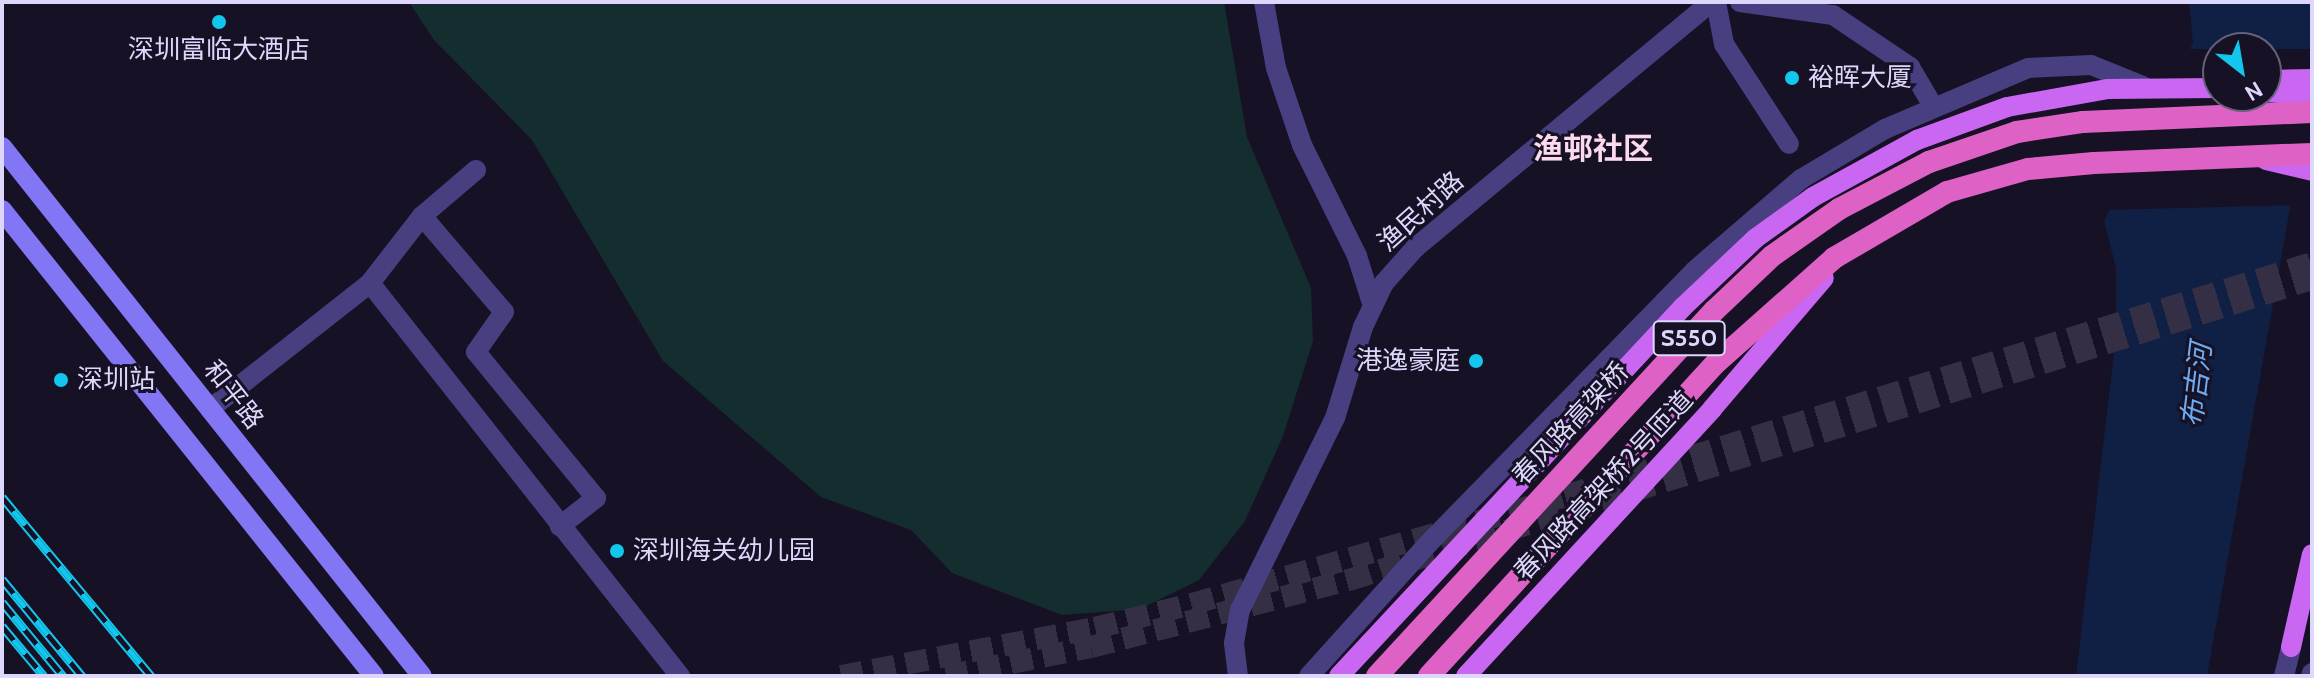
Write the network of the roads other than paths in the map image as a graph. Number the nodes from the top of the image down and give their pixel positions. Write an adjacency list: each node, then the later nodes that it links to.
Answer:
1 (1264, 2): 22 (street)
2 (1713, 2): 12 (street); 22 (street, 渔民村路)
3 (1740, 2): 10 (street)
4 (2312, 79): 5 (main road)
5 (2282, 80)
6 (2153, 86): 7 (main road); 10 (street); 33 (main road)
7 (2202, 86)
8 (2282, 93): 9 (main road)
9 (2312, 95)
10 (1933, 106): 32 (street)
11 (2312, 112): 34 (highway, 春风路高架桥 / S550, bridge)
12 (1789, 144)
13 (2, 147): 23 (main road, 和平路)
14 (2312, 154): 15 (highway, S550)
15 (2255, 158): 17 (main road); 20 (highway, S550, bridge)
16 (476, 170): 19 (street)
17 (2312, 171)
18 (2, 210): 28 (main road)
19 (422, 216): 21 (street); 24 (street)
20 (1880, 228): 35 (highway, S550, bridge); 36 (main road, 春风路高架桥2号匝道, bridge)
21 (370, 283): 23 (street); 24 (street)
22 (1372, 303): 31 (street, 渔民村路)
23 (210, 409): 29 (main road, 和平路)
24 (560, 526): 30 (street)
25 (2312, 554): 27 (main road)
26 (2312, 588): 27 (main road)
27 (2291, 647): 37 (street)
28 (374, 676)
29 (422, 676)
30 (680, 676)
31 (1238, 676)
32 (1309, 676)
33 (1339, 676)
34 (1377, 676)
35 (1429, 676)
36 (1466, 676)
37 (2284, 676)

